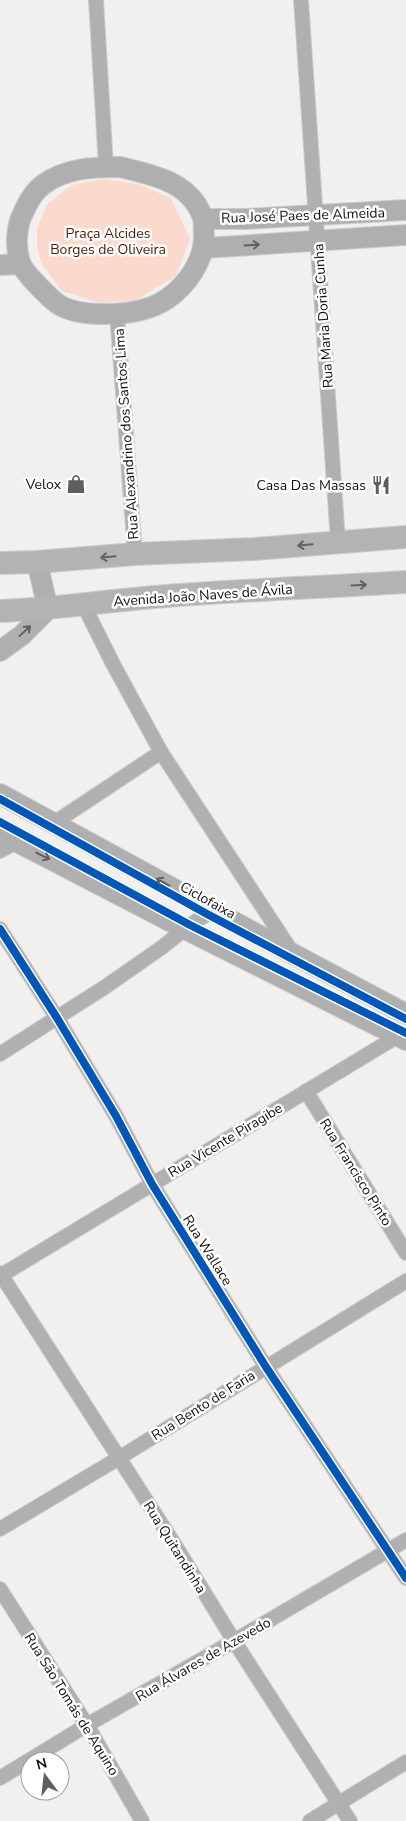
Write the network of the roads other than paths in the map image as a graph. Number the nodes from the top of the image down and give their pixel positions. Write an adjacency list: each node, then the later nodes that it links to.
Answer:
1 (96, 0): 3 (street)
2 (301, 0): 5 (street, Rua Maria Doria Cunha)
3 (106, 167): 6 (main road, Rua José Paes de Almeida); 8 (main road, Rua José Paes de Almeida)
4 (406, 210): 5 (main road, Rua José Paes de Almeida)
5 (315, 215): 6 (main road, Rua José Paes de Almeida); 9 (street, Rua Maria Doria Cunha)
6 (203, 218): 10 (main road)
7 (406, 235): 9 (main road, Rua José Paes de Almeida)
8 (8, 236): 11 (main road, Rua José Paes de Almeida)
9 (317, 240): 10 (main road, Rua José Paes de Almeida, one-way to 9); 15 (street, Rua Maria Doria Cunha)
10 (204, 248): 13 (main road)
11 (20, 264): 12 (main road); 13 (main road)
12 (0, 265)
13 (117, 314): 16 (street, Rua Alexandrino dos Santos Lima)
14 (406, 537): 15 (main road)
15 (338, 542): 16 (main road, one-way to 16)
16 (135, 554): 17 (main road, one-way to 17)
17 (37, 562): 18 (main road); 21 (main road)
18 (0, 563)
19 (406, 582): 20 (main road, Avenida João Naves de Ávila, one-way to 19)
20 (83, 604): 21 (main road, Avenida João Naves de Ávila); 24 (street)
21 (48, 609): 22 (main road, Avenida João Naves de Ávila); 23 (main road, one-way to 21)
22 (0, 611)
23 (0, 651)
24 (161, 752): 26 (street); 31 (street)
25 (0, 794): 26 (main road)
26 (54, 823): 28 (main road, one-way to 26)
27 (5, 842): 30 (main road, one-way to 30)
28 (214, 910): 30 (street); 31 (main road)
29 (0, 929): 33 (street, Rua Wallace)
30 (185, 929): 33 (street); 34 (main road)
31 (295, 955): 32 (main road)
32 (406, 1014)
33 (57, 1018): 35 (street); 37 (street, Rua Wallace)
34 (402, 1038): 36 (street, Rua Vicente Piragibe)
35 (0, 1054)
36 (306, 1091): 37 (street, Rua Vicente Piragibe); 38 (street, Rua Francisco Pinto)
37 (152, 1184): 39 (street, Rua Vicente Piragibe); 41 (street, Rua Wallace)
38 (406, 1253)
39 (0, 1275): 42 (street, Rua Quitandinha)
40 (406, 1281): 41 (street, Rua Bento de Faria)
41 (266, 1367): 42 (street, Rua Bento de Faria); 45 (street, Rua Wallace)
42 (119, 1458): 43 (street, Rua Bento de Faria); 48 (street, Rua Quitandinha)
43 (0, 1529)
44 (406, 1540): 45 (street, Rua Álvares de Azevedo)
45 (388, 1552): 46 (street, Rua Wallace); 48 (street, Rua Álvares de Azevedo)
46 (406, 1578)
47 (0, 1589): 49 (street, Rua São Tomás de Aquino)
48 (234, 1641): 49 (street, Rua Álvares de Azevedo); 52 (street, Rua Quitandinha)
49 (87, 1725): 51 (street, Rua Álvares de Azevedo); 53 (street, Rua São Tomás de Aquino)
50 (406, 1762): 52 (street)
51 (0, 1778)
52 (340, 1803): 54 (street); 55 (street, Rua Quitandinha)
53 (142, 1821)
54 (310, 1821)
55 (350, 1821)

